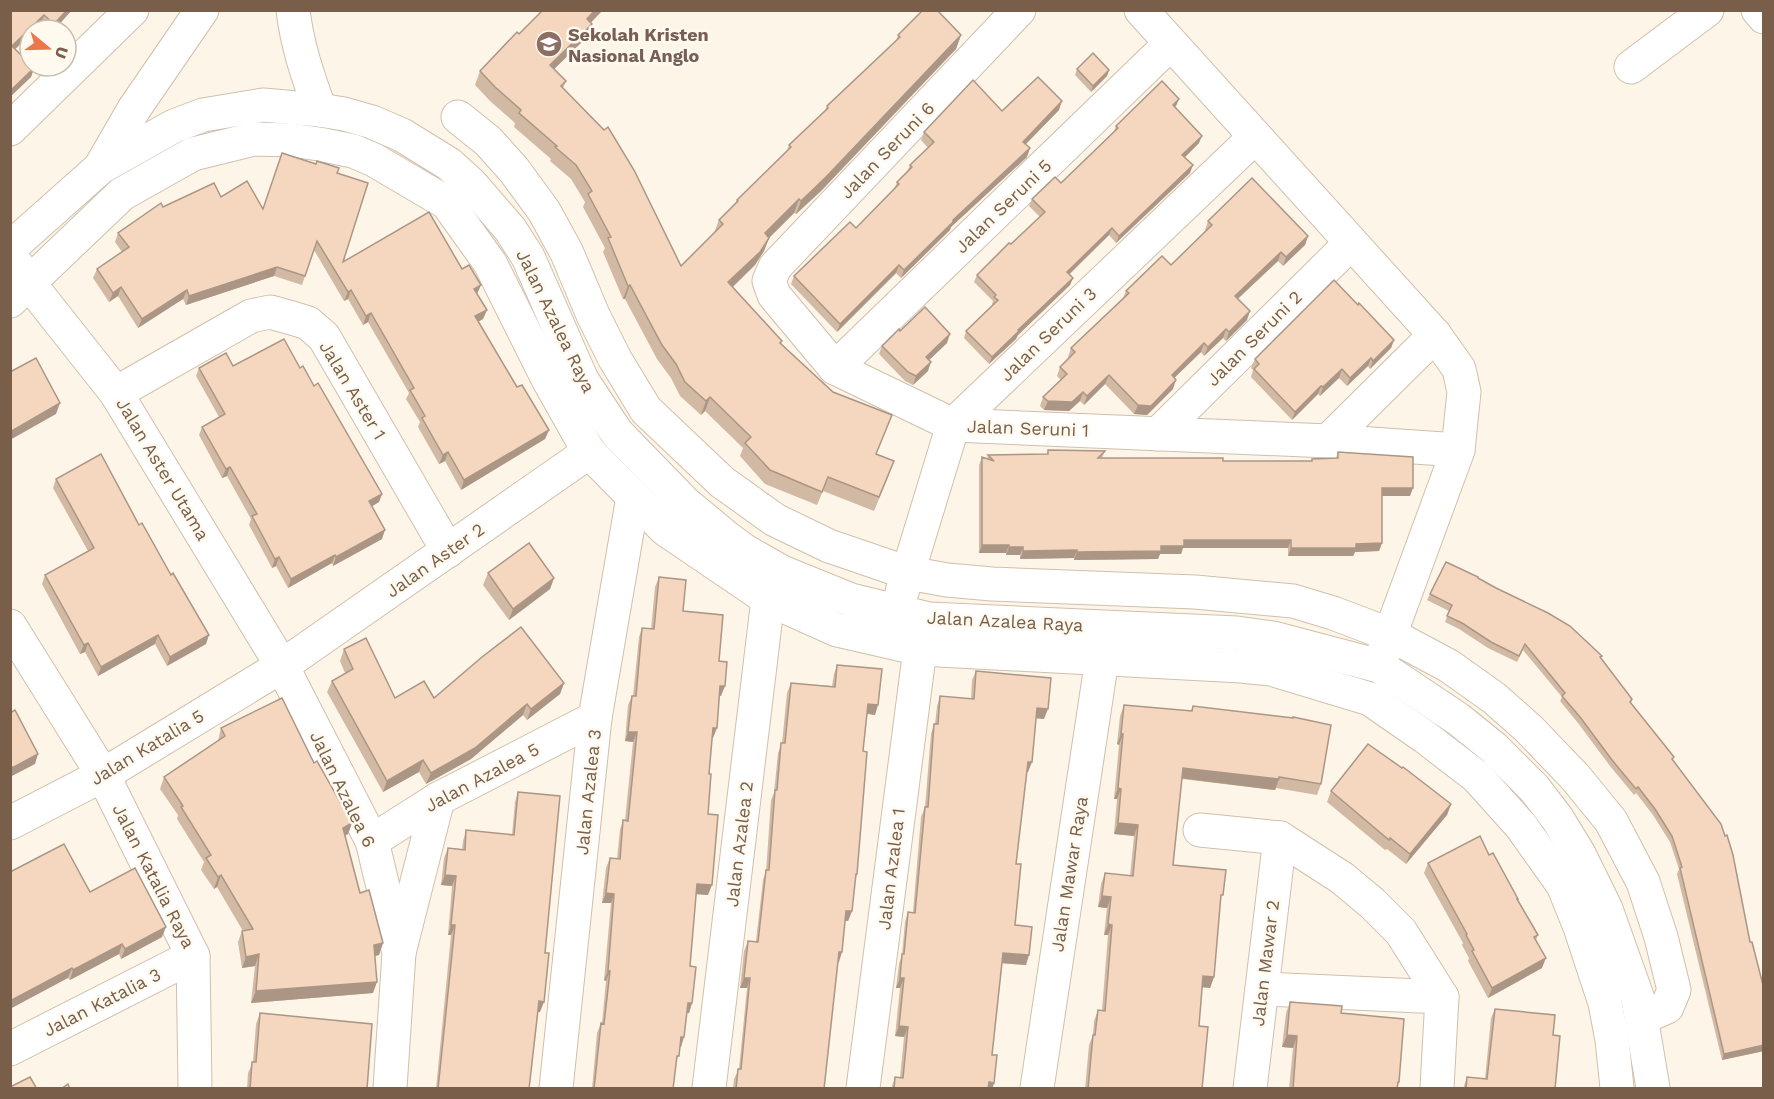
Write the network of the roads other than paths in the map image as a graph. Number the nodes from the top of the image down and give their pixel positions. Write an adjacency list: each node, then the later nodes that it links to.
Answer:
1 (132, 10): 12 (street)
2 (202, 10): 15 (street)
3 (293, 10): 11 (street)
4 (1019, 10): 20 (street, Jalan Seruni 6)
5 (1141, 10): 9 (street)
6 (1707, 10): 10 (street)
7 (1758, 10): 8 (street)
8 (1764, 17)
9 (1170, 44): 13 (street); 22 (street, Jalan Seruni 5)
10 (1631, 67)
11 (320, 110): 14 (street, Jalan Azalea Raya); 15 (street, Jalan Azalea Raya)
12 (10, 129)
13 (1255, 137): 16 (street); 25 (street, Jalan Seruni 3)
14 (449, 164): 24 (street); 26 (street, Jalan Azalea Raya)
15 (100, 167): 17 (street, Jalan Azalea Raya)
16 (1350, 243): 21 (street); 27 (street, Jalan Seruni 2)
17 (10, 248)
18 (10, 256): 19 (street, Jalan Aster Utama)
19 (20, 292): 23 (street, Jalan Aster Utama); 30 (street, Jalan Azalea Raya)
20 (774, 295): 22 (street, Jalan Seruni 1)
21 (1435, 335): 28 (street); 29 (street)
22 (836, 368): 25 (street, Jalan Seruni 1)
23 (116, 393): 32 (street, Jalan Aster 1); 40 (street, Jalan Aster Utama)
24 (646, 410): 26 (street); 33 (street)
25 (953, 425): 27 (street, Jalan Seruni 1); 33 (street, Jalan Seruni 3)
26 (617, 433): 35 (street, Jalan Azalea Raya)
27 (1158, 434): 28 (street, Jalan Seruni 1)
28 (1328, 441): 29 (street, Jalan Seruni 1)
29 (1458, 450): 37 (street)
30 (589, 452): 31 (street, Jalan Azalea Raya); 32 (street, Jalan Aster 2)
31 (633, 498): 34 (street, Jalan Azalea Raya); 43 (street, Jalan Azalea 3)
32 (448, 551): 40 (street, Jalan Aster 2)
33 (908, 573): 35 (street, Jalan Seruni 3); 37 (street)
34 (768, 599): 38 (street, Jalan Azalea Raya); 60 (street, Jalan Azalea 2)
35 (896, 611): 41 (street, Jalan Azalea Raya)
36 (10, 626): 44 (street, Jalan Katalia Raya)
37 (1391, 635): 41 (street); 54 (street)
38 (920, 649): 39 (street, Jalan Azalea Raya); 61 (street, Jalan Azalea 1)
39 (1102, 659): 42 (street, Jalan Azalea Raya); 62 (street, Jalan Mawar Raya)
40 (282, 666): 44 (street, Jalan Katalia 5); 49 (street, Jalan Azalea 6)
41 (1379, 666): 42 (street); 54 (street, Jalan Azalea Raya)
42 (1370, 699): 65 (street, Jalan Azalea Raya)
43 (595, 718): 45 (street, Jalan Azalea 5); 59 (street, Jalan Azalea 3)
44 (103, 775): 46 (street, Jalan Katalia 5); 51 (street, Jalan Katalia Raya)
45 (438, 799): 49 (street, Jalan Azalea 5); 50 (street, Jalan Azalea 6)
46 (10, 823)
47 (1200, 830): 48 (street)
48 (1280, 838): 52 (street, Jalan Mawar 2); 53 (street)
49 (372, 841): 50 (street, Jalan Azalea 6)
50 (399, 953): 58 (street, Jalan Azalea 6)
51 (194, 956): 55 (street, Jalan Katalia 3); 57 (street, Jalan Katalia Raya)
52 (1262, 989): 53 (street); 63 (street, Jalan Mawar 2)
53 (1442, 997): 64 (street)
54 (1642, 1018): 56 (street, Jalan Azalea Raya)
55 (10, 1048)
56 (1657, 1087)
57 (195, 1089)
58 (390, 1089)
59 (556, 1089)
60 (709, 1089)
61 (863, 1089)
62 (1036, 1089)
63 (1250, 1089)
64 (1437, 1089)
65 (1617, 1089)

